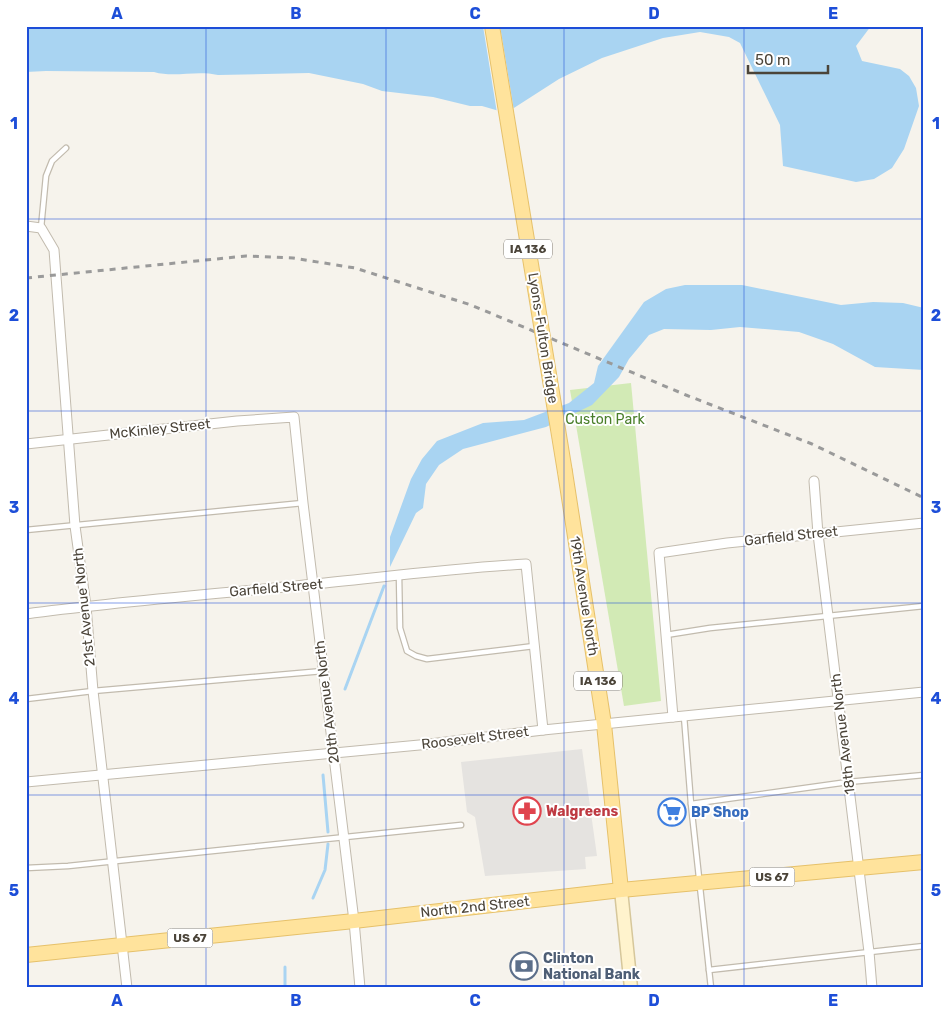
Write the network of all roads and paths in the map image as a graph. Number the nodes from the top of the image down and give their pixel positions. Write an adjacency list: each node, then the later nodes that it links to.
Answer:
1 (492, 26): 8 (main road, Lyons-Fulton Bridge / IA 136, bridge)
2 (66, 148): 4 (lane)
3 (26, 226): 4 (street)
4 (41, 228): 6 (street, 21st Avenue North)
5 (294, 417): 6 (street, McKinley Street); 10 (street, 20th Avenue North)
6 (70, 439): 7 (street, McKinley Street); 12 (street, 21st Avenue North)
7 (26, 444)
8 (564, 472): 30 (main road, 19th Avenue North / IA 136)
9 (814, 481): 14 (street, 18th Avenue North)
10 (303, 503): 12 (lane); 16 (street, 20th Avenue North)
11 (924, 522): 14 (street, Garfield Street)
12 (75, 526): 13 (lane); 17 (street, 21st Avenue North)
13 (26, 530)
14 (818, 534): 20 (street, 18th Avenue North); 21 (street, Garfield Street)
15 (398, 575): 16 (street, Garfield Street); 22 (lane); 22 (street, Garfield Street)
16 (314, 584): 17 (street, Garfield Street); 23 (street, 20th Avenue North)
17 (86, 606): 19 (street, Garfield Street); 24 (street, 21st Avenue North)
18 (924, 606): 20 (lane)
19 (26, 614)
20 (828, 617): 21 (lane); 27 (street, 18th Avenue North)
21 (666, 635): 28 (street)
22 (534, 646): 31 (street)
23 (322, 671): 24 (lane); 32 (street, 20th Avenue North)
24 (93, 691): 26 (lane); 33 (street, 21st Avenue North)
25 (924, 692): 27 (street, Roosevelt Street)
26 (26, 699)
27 (838, 700): 29 (street, Roosevelt Street); 36 (street, 18th Avenue North)
28 (673, 716): 29 (street, Roosevelt Street); 30 (street, Roosevelt Street)
29 (684, 716): 37 (lane)
30 (604, 724): 31 (street, Roosevelt Street); 45 (main road, 19th Avenue North / IA 136)
31 (543, 730): 32 (street, Roosevelt Street)
32 (333, 753): 33 (street, Roosevelt Street); 39 (street, 20th Avenue North)
33 (103, 774): 35 (street, Roosevelt Street); 40 (street, 21st Avenue North)
34 (924, 775): 36 (lane)
35 (26, 782)
36 (848, 782): 37 (lane); 43 (street, 18th Avenue North)
37 (691, 804): 44 (lane)
38 (461, 825): 39 (lane)
39 (343, 836): 40 (lane); 46 (street, 20th Avenue North)
40 (113, 861): 42 (lane); 47 (street, 21st Avenue North)
41 (924, 862): 43 (main road, North 2nd Street / US 67)
42 (26, 868)
43 (859, 869): 44 (main road, North 2nd Street / US 67); 49 (street, 18th Avenue North)
44 (700, 883): 45 (main road, North 2nd Street / US 67); 51 (lane)
45 (621, 890): 46 (main road, North 2nd Street / US 67); 54 (main road, 19th Avenue North)
46 (354, 921): 47 (main road, North 2nd Street / US 67); 53 (street, 20th Avenue North)
47 (122, 945): 50 (main road, North 2nd Street / US 67); 52 (street, 21st Avenue North)
48 (924, 946): 49 (lane)
49 (869, 952): 51 (lane); 56 (street, 18th Avenue North)
50 (26, 955)
51 (709, 970): 55 (lane)
52 (127, 988)
53 (360, 988)
54 (631, 988)
55 (711, 988)
56 (872, 988)

